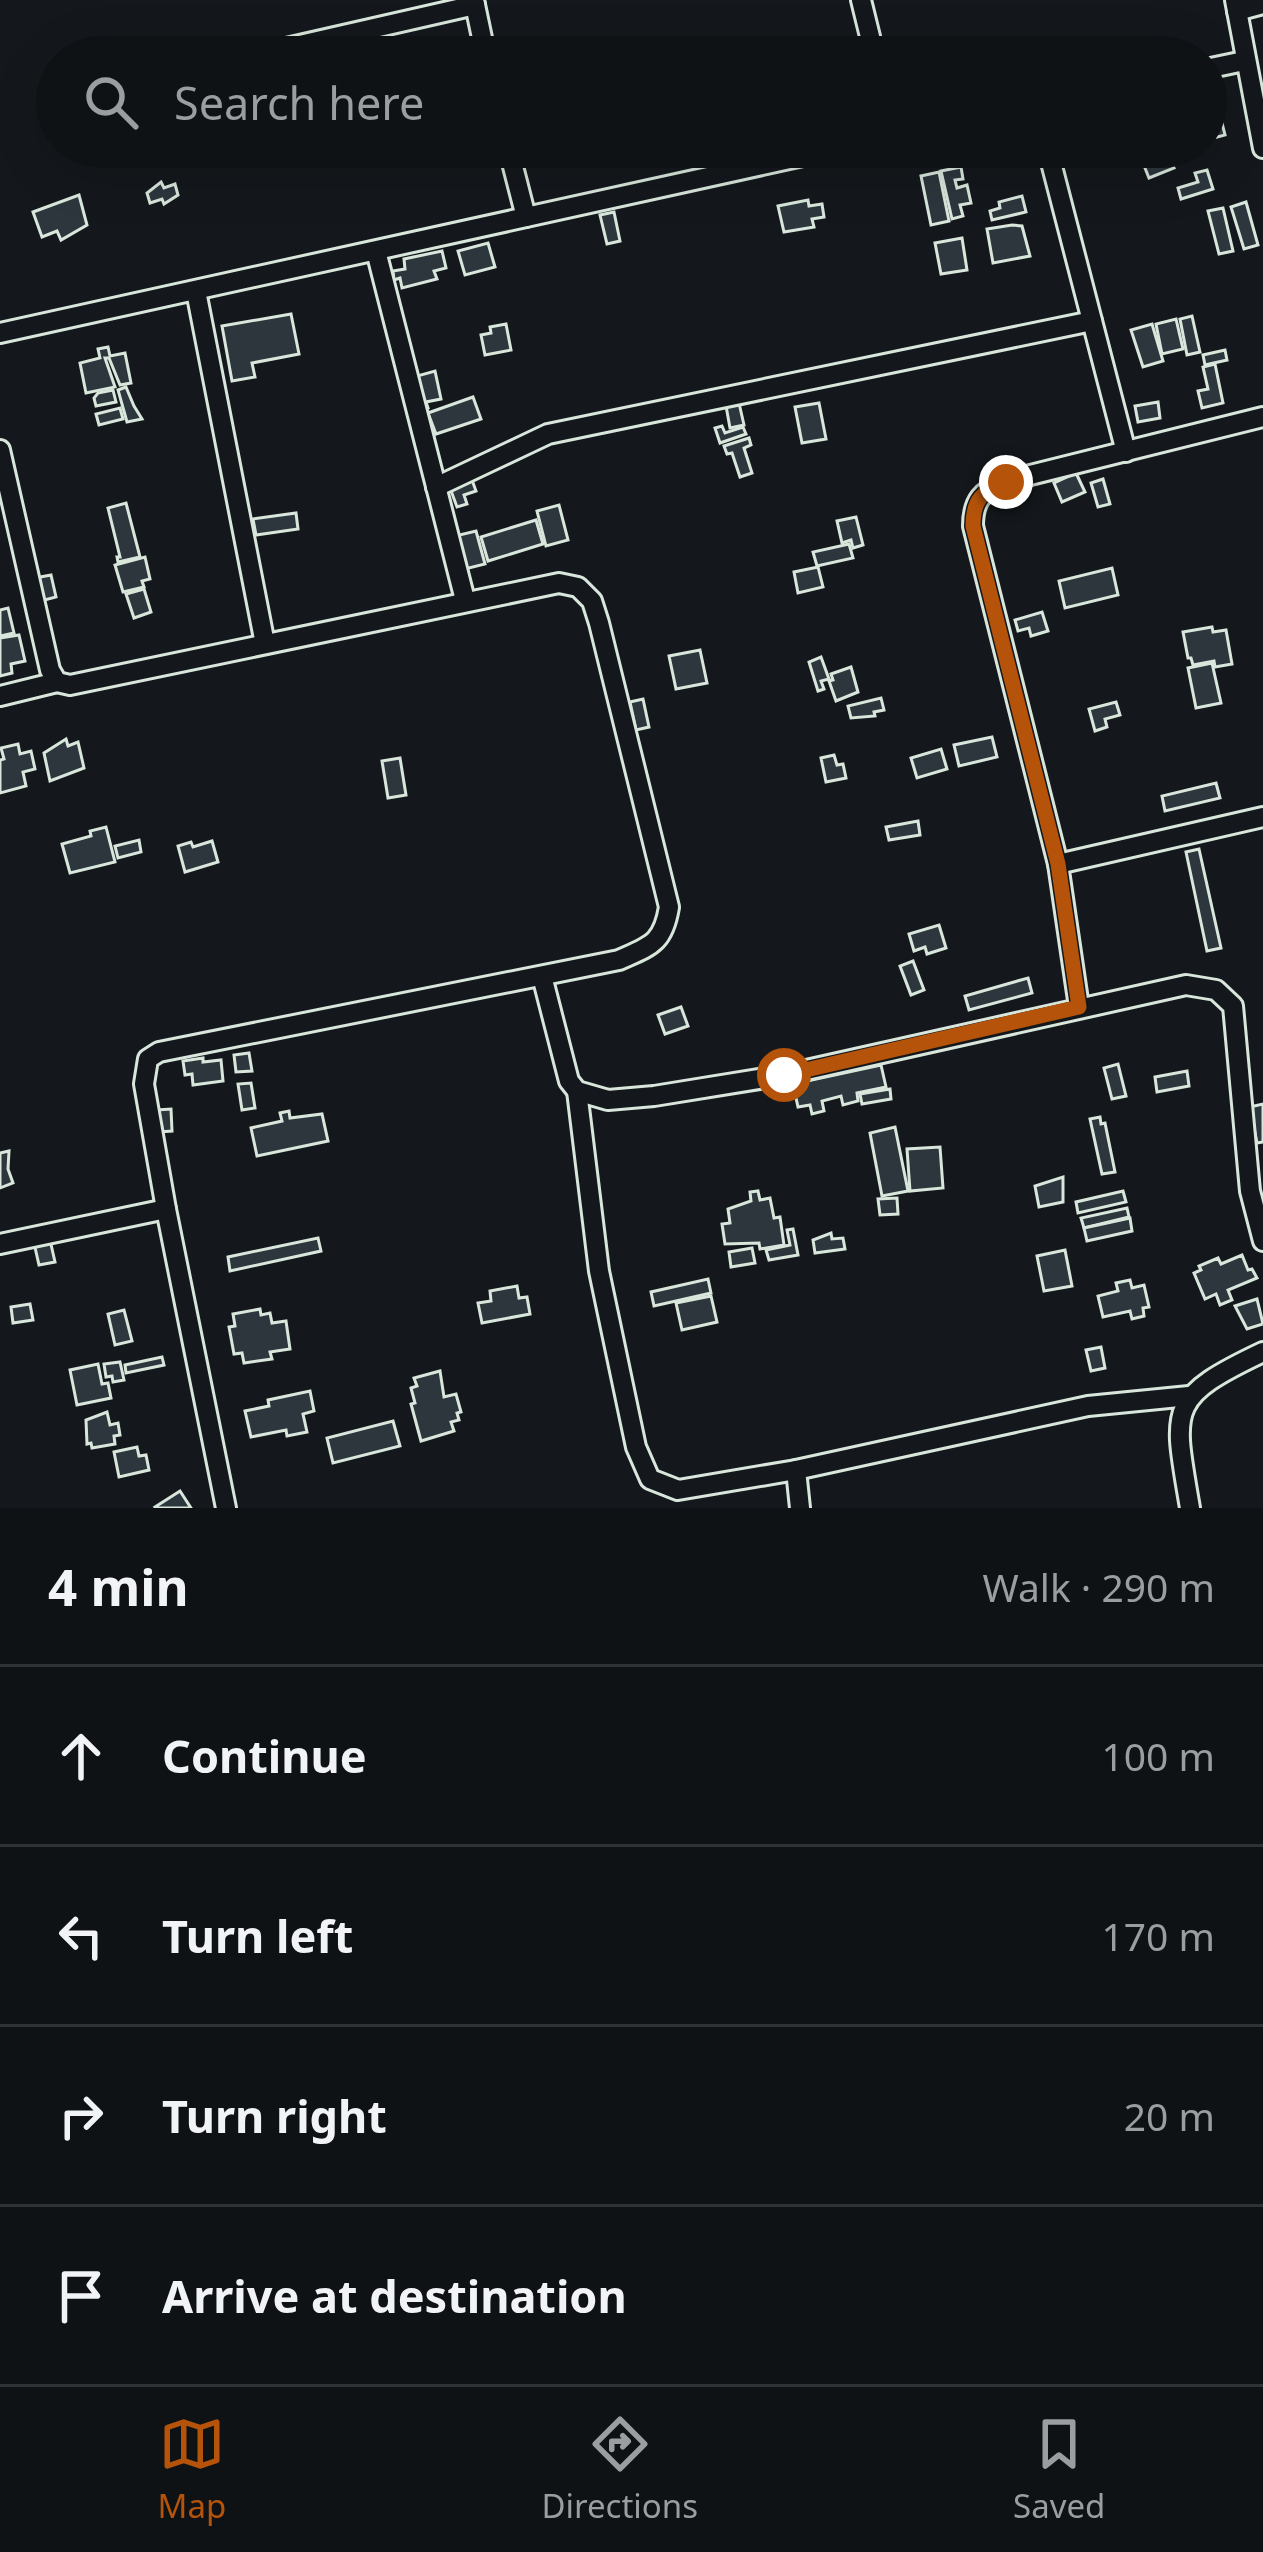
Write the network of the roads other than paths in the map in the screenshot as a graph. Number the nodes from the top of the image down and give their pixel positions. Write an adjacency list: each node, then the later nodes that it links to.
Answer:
1 (861, 0): 7 (street)
2 (475, 3): 5 (street); 6 (street)
3 (1263, 4): 4 (street)
4 (1236, 5): 8 (street)
5 (336, 36)
6 (482, 36)
7 (869, 36)
8 (1244, 61): 9 (street); 10 (street)
9 (1227, 65)
10 (1263, 148)
11 (513, 168): 14 (street)
12 (750, 168): 14 (street)
13 (1052, 168): 17 (street)
14 (526, 218): 15 (street)
15 (376, 251): 16 (street); 22 (street)
16 (196, 291): 18 (street); 24 (street)
17 (1092, 321): 21 (street); 22 (street)
18 (0, 333)
19 (1263, 418): 21 (street)
20 (0, 450): 25 (street)
21 (1126, 452): 28 (street)
22 (436, 487): 23 (street)
23 (465, 600): 24 (street); 29 (street)
24 (265, 644): 25 (street)
25 (57, 682): 26 (street)
26 (0, 696)
27 (1263, 817): 28 (street)
28 (1058, 864): 30 (street)
29 (542, 976): 31 (street); 32 (street)
30 (1079, 1007): 31 (street); 33 (street)
31 (577, 1091): 37 (street)
32 (166, 1209): 34 (street); 38 (street)
33 (1263, 1241)
34 (0, 1244)
35 (1263, 1352): 36 (street)
36 (1189, 1396): 37 (street); 40 (street)
37 (796, 1470): 39 (street)
38 (226, 1508)
39 (800, 1508)
40 (1190, 1508)

